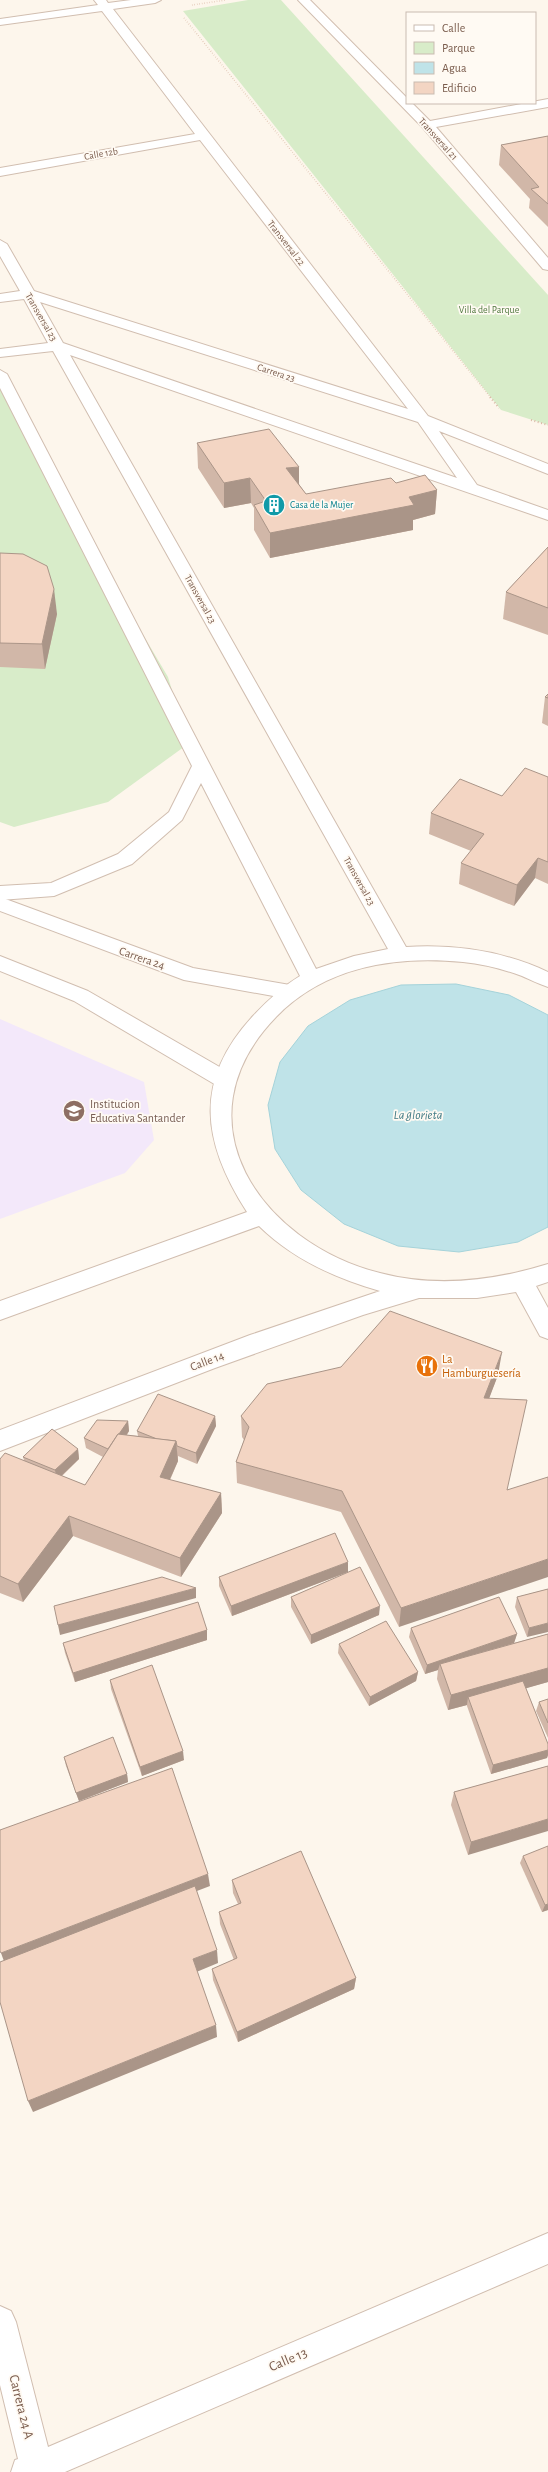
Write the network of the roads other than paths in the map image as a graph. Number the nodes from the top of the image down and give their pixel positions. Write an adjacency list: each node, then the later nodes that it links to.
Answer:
1 (155, 0): 3 (street)
2 (304, 0): 6 (street, Transversal 21)
3 (103, 3): 4 (street); 7 (street, Transversal 22)
4 (0, 22)
5 (548, 103): 6 (street)
6 (427, 126): 10 (street, Transversal 21)
7 (203, 136): 8 (street, Calle 12b); 16 (street, Transversal 22)
8 (0, 172)
9 (0, 244): 11 (street, Transversal 23)
10 (548, 266)
11 (28, 294): 12 (street, Carrera 23); 13 (street, Transversal 23); 16 (street, Carrera 23)
12 (0, 298)
13 (57, 346): 14 (street); 18 (street); 23 (street, Transversal 23)
14 (0, 353)
15 (0, 374): 20 (street)
16 (423, 419): 17 (street, Carrera 23); 18 (street, Transversal 22)
17 (548, 469)
18 (471, 488): 19 (street)
19 (548, 515)
20 (201, 766): 21 (street); 25 (street)
21 (0, 894)
22 (0, 904): 27 (street, Carrera 24)
23 (400, 954): 25 (street); 26 (street)
24 (0, 964): 28 (street)
25 (311, 979): 27 (street)
26 (548, 980)
27 (290, 992): 28 (street)
28 (223, 1079): 29 (street)
29 (262, 1216): 32 (street); 33 (street)
30 (548, 1273): 31 (street)
31 (522, 1282): 32 (street); 34 (street)
32 (418, 1290): 35 (street, Calle 14)
33 (0, 1311)
34 (548, 1329)
35 (0, 1441)
36 (548, 2248): 38 (street, Calle 13)
37 (0, 2322): 38 (street, Carrera 24 A)
38 (32, 2470)

